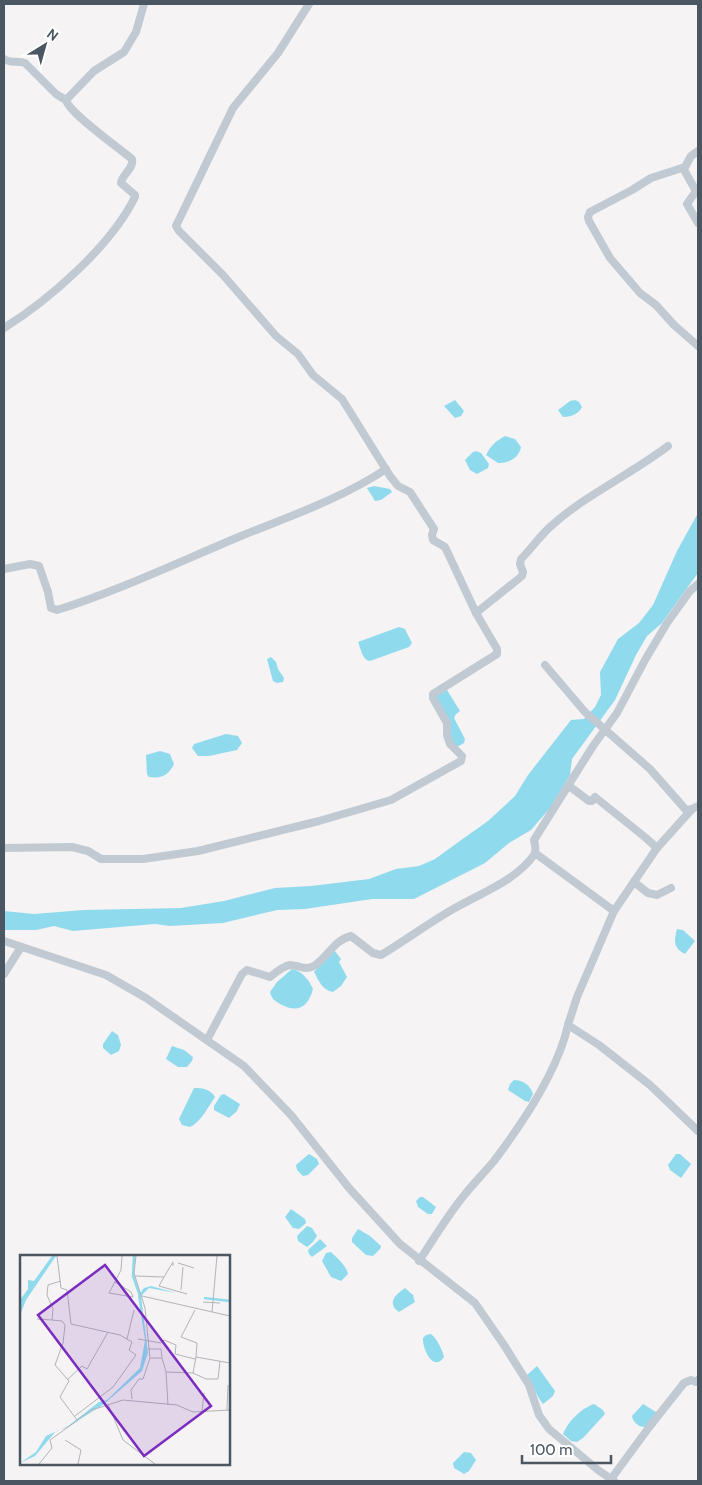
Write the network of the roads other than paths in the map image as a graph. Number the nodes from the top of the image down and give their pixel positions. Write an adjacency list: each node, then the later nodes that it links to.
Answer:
1 (144, 4): 4 (street)
2 (310, 4): 11 (street)
3 (4, 59): 4 (street)
4 (66, 100): 8 (street)
5 (698, 151): 6 (street)
6 (683, 168): 7 (street); 9 (street)
7 (698, 223)
8 (4, 328)
9 (698, 346)
10 (668, 446): 14 (street)
11 (386, 469): 12 (street); 14 (street)
12 (4, 568)
13 (698, 584): 16 (street)
14 (476, 613): 19 (street)
15 (545, 665): 16 (street)
16 (603, 728): 17 (street); 18 (street)
17 (569, 786): 20 (street); 21 (street)
18 (695, 808): 20 (street)
19 (4, 848)
20 (657, 848): 22 (street)
21 (535, 854): 24 (street); 29 (street)
22 (634, 882): 23 (street); 24 (street)
23 (672, 888)
24 (614, 911): 28 (street)
25 (4, 941): 26 (street)
26 (21, 946): 27 (street); 29 (street)
27 (4, 974)
28 (568, 1025): 30 (street); 31 (street)
29 (207, 1040): 31 (street)
30 (698, 1131)
31 (419, 1261): 33 (street)
32 (698, 1380): 33 (street)
33 (612, 1480)

